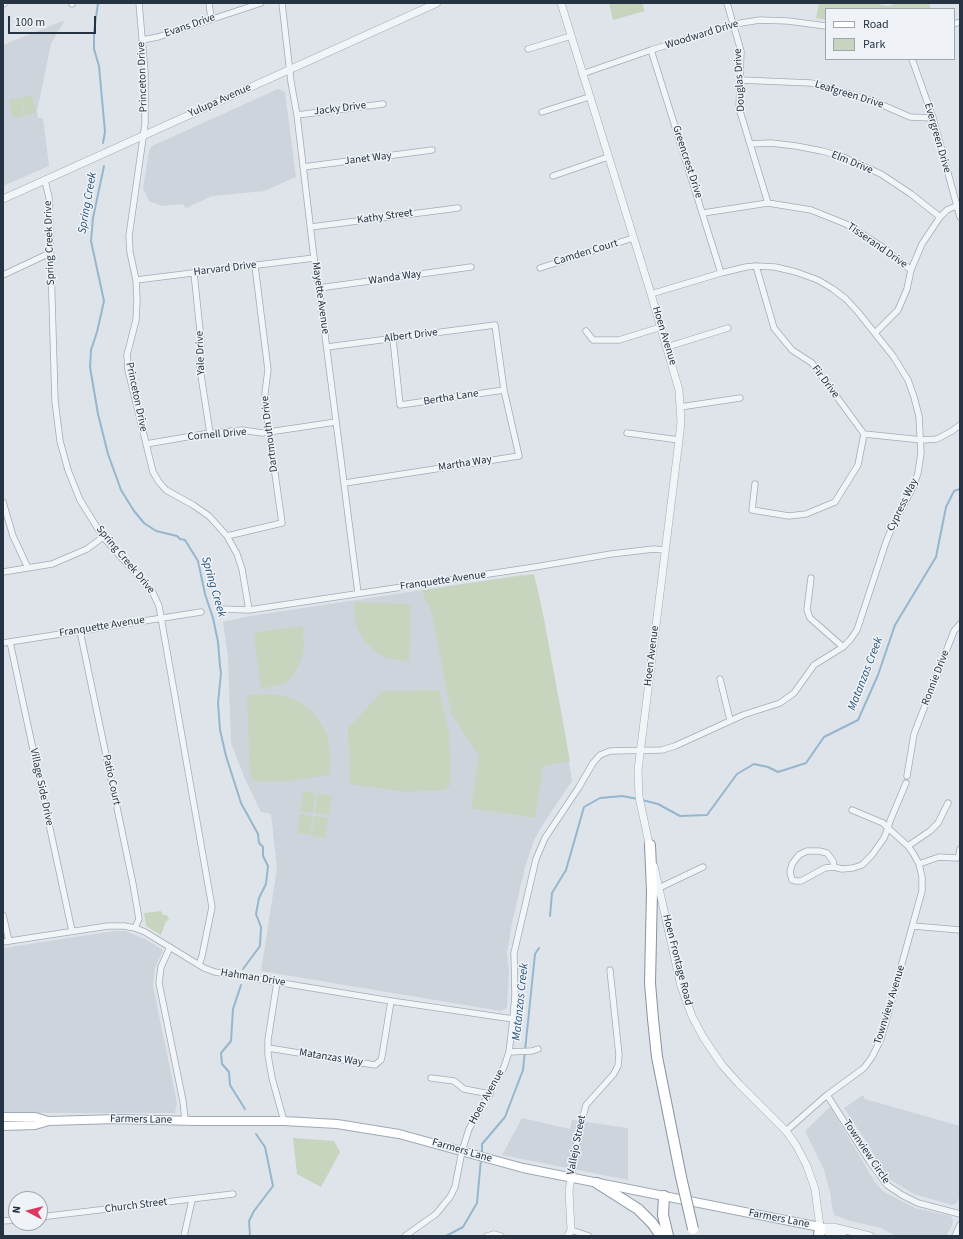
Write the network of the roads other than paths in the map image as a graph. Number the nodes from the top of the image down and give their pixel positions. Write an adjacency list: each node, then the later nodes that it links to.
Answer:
1 (139, 3): 12 (street, Princeton Drive)
2 (209, 3): 8 (street)
3 (261, 3): 8 (street, Evans Drive)
4 (282, 3): 16 (street, Mayette Avenue)
5 (437, 3): 16 (street, Yulupa Avenue)
6 (561, 3): 11 (street, Hoen Avenue)
7 (727, 3): 9 (street, Douglas Drive)
8 (211, 19): 12 (street, Evans Drive)
9 (734, 25): 10 (street, Woodward Drive); 14 (street, Woodward Drive); 18 (street, Douglas Drive)
10 (825, 26)
11 (570, 36): 13 (street); 17 (street, Hoen Avenue)
12 (142, 40): 24 (street, Princeton Drive)
13 (528, 50)
14 (651, 50): 17 (street, Woodward Drive); 35 (street, Greencrest Drive)
15 (912, 60): 23 (street, Evergreen Drive)
16 (290, 70): 22 (street, Mayette Avenue); 24 (street, Yulupa Avenue)
17 (582, 74): 19 (street, Hoen Avenue)
18 (740, 80): 23 (street, Leafgreen Drive); 25 (street, Douglas Drive)
19 (589, 97): 21 (street); 27 (street, Hoen Avenue)
20 (383, 104): 22 (street, Jacky Drive)
21 (542, 112)
22 (297, 115): 28 (street, Mayette Avenue)
23 (933, 118): 33 (street, Evergreen Drive)
24 (143, 136): 30 (street, Yulupa Avenue); 50 (street, Princeton Drive)
25 (750, 144): 32 (street, Douglas Drive); 36 (street, Elm Drive)
26 (432, 150): 28 (street, Janet Way)
27 (608, 157): 29 (street); 39 (street, Hoen Avenue)
28 (303, 167): 38 (street, Mayette Avenue)
29 (553, 176)
30 (44, 181): 31 (street, Yulupa Avenue); 40 (street, Spring Creek Drive)
31 (3, 199)
32 (768, 203): 35 (street, Tisserand Drive); 46 (street, Tisserand Drive)
33 (956, 206): 36 (street); 37 (street, Evergreen Drive)
34 (458, 208): 38 (street, Kathy Street)
35 (703, 213): 48 (street, Greencrest Drive)
36 (940, 218): 46 (street)
37 (960, 218)
38 (311, 227): 41 (street, Mayette Avenue)
39 (633, 238): 45 (street, Camden Court); 52 (street, Hoen Avenue)
40 (50, 253): 49 (street); 76 (street, Spring Creek Drive)
41 (314, 258): 42 (street, Harvard Drive); 51 (street, Mayette Avenue)
42 (255, 266): 47 (street, Harvard Drive); 65 (street, Dartmouth Drive)
43 (756, 266): 48 (street, Cypress Way); 56 (street, Cypress Way); 68 (street, Fir Drive)
44 (471, 267): 51 (street, Wanda Way)
45 (540, 268)
46 (911, 270): 56 (street)
47 (194, 273): 50 (street, Harvard Drive); 66 (street, Yale Drive)
48 (721, 273): 52 (street, Cypress Way)
49 (3, 275)
50 (136, 280): 71 (street, Princeton Drive)
51 (319, 288): 58 (street, Mayette Avenue)
52 (651, 294): 53 (street, Hoen Avenue)
53 (661, 327): 55 (street); 59 (street, Hoen Avenue)
54 (728, 328): 59 (street)
55 (586, 331)
56 (875, 333): 70 (street, Cypress Way)
57 (393, 339): 58 (street, Albert Drive); 60 (street, Albert Drive); 60 (street, Bertha Lane)
58 (326, 347): 63 (street, Mayette Avenue)
59 (667, 347): 62 (street, Hoen Avenue)
60 (504, 390): 72 (street, Martha Way)
61 (740, 398): 62 (street)
62 (680, 407): 69 (street, Hoen Avenue)
63 (336, 422): 65 (street, Cornell Drive); 72 (street, Mayette Avenue)
64 (960, 425): 70 (street)
65 (270, 432): 66 (street, Cornell Drive); 75 (street, Dartmouth Drive)
66 (210, 433): 71 (street, Cornell Drive)
67 (627, 433): 69 (street)
68 (864, 434): 70 (street); 73 (street)
69 (679, 440): 77 (street, Hoen Avenue)
70 (922, 440): 90 (street, Cypress Way)
71 (146, 444): 75 (street, Princeton Drive)
72 (345, 483): 81 (street, Mayette Avenue)
73 (755, 484)
74 (3, 502): 78 (street)
75 (227, 536): 83 (street, Princeton Drive)
76 (103, 537): 78 (street); 85 (street, Spring Creek Drive)
77 (665, 550): 81 (street, Franquette Avenue); 93 (street, Hoen Avenue)
78 (28, 568): 79 (street)
79 (3, 572)
80 (811, 578): 90 (street)
81 (358, 593): 83 (street, Franquette Avenue)
82 (220, 610): 83 (street, Franquette Avenue)
83 (249, 610)
84 (201, 612): 85 (street, Franquette Avenue)
85 (160, 618): 87 (street, Franquette Avenue); 113 (street, Spring Creek Drive)
86 (960, 624): 94 (street, Ronnie Drive)
87 (80, 631): 88 (street, Franquette Avenue); 108 (street, Patio Court)
88 (10, 642): 89 (street, Franquette Avenue); 110 (street, Village Side Drive)
89 (3, 643)
90 (843, 647): 92 (street, Cypress Way)
91 (720, 679): 92 (street)
92 (730, 720): 93 (street, Cypress Way)
93 (640, 750): 99 (street, Hoen Frontage Road); 117 (street, Hoen Avenue)
94 (907, 776)
95 (906, 783): 98 (street)
96 (948, 803): 100 (street)
97 (852, 810): 98 (street, Townview Avenue)
98 (888, 828): 100 (street, Townview Avenue); 104 (street)
99 (650, 845): 105 (street, Hoen Frontage Road); 139 (highway, bridge)
100 (908, 846): 102 (street, Townview Avenue)
101 (960, 849): 102 (street)
102 (919, 864): 107 (street, Townview Avenue)
103 (703, 867): 105 (street)
104 (834, 867): 104 (street)
105 (659, 888): 129 (street, Hoen Frontage Road)
106 (3, 915): 111 (street)
107 (913, 926): 109 (street); 123 (street, Townview Avenue)
108 (135, 928): 110 (street, Hahman Drive); 112 (street, Hahman Drive)
109 (960, 930)
110 (72, 931): 111 (street, Hahman Drive)
111 (6, 941)
112 (170, 947): 113 (street, Hahman Drive); 125 (street)
113 (199, 965): 115 (street, Hahman Drive)
114 (610, 970): 131 (street, Vallejo Street)
115 (277, 982): 116 (street, Hahman Drive); 118 (street)
116 (391, 1001): 117 (street, Hahman Drive); 118 (street, Matanzas Way)
117 (513, 1019): 120 (street, Hoen Avenue)
118 (268, 1048): 127 (street)
119 (535, 1050): 120 (street)
120 (509, 1052): 122 (street, Hoen Avenue)
121 (431, 1078): 122 (street)
122 (490, 1094): 130 (street, Hoen Avenue)
123 (827, 1095): 129 (street, Townview Avenue); 136 (street, Townview Circle)
124 (3, 1117): 126 (main road, Farmers Lane)
125 (185, 1120): 126 (main road, Farmers Lane); 127 (main road, Farmers Lane)
126 (49, 1121): 128 (main road, Farmers Lane)
127 (284, 1121): 130 (main road, Farmers Lane)
128 (3, 1126)
129 (786, 1131): 140 (street, Hoen Frontage Road)
130 (462, 1151): 131 (main road, Farmers Lane); 143 (street, Hoen Avenue)
131 (571, 1178): 132 (main road, Farmers Lane); 141 (street, Vallejo Street)
132 (597, 1183): 134 (main road, Farmers Lane); 147 (highway)
133 (233, 1194): 135 (street, Church Street)
134 (664, 1196): 140 (main road, Farmers Lane); 148 (highway)
135 (192, 1200): 137 (street, Church Street); 142 (street)
136 (960, 1214)
137 (48, 1216)
138 (960, 1225): 151 (street)
139 (693, 1232)
140 (819, 1232): 149 (street); 150 (street, Farmers Lane)
141 (569, 1233): 146 (street)
142 (184, 1236)
143 (405, 1236)
144 (487, 1236): 145 (street)
145 (501, 1236)
146 (589, 1236)
147 (661, 1236)
148 (668, 1236)
149 (843, 1236)
150 (870, 1236)
151 (956, 1236)

